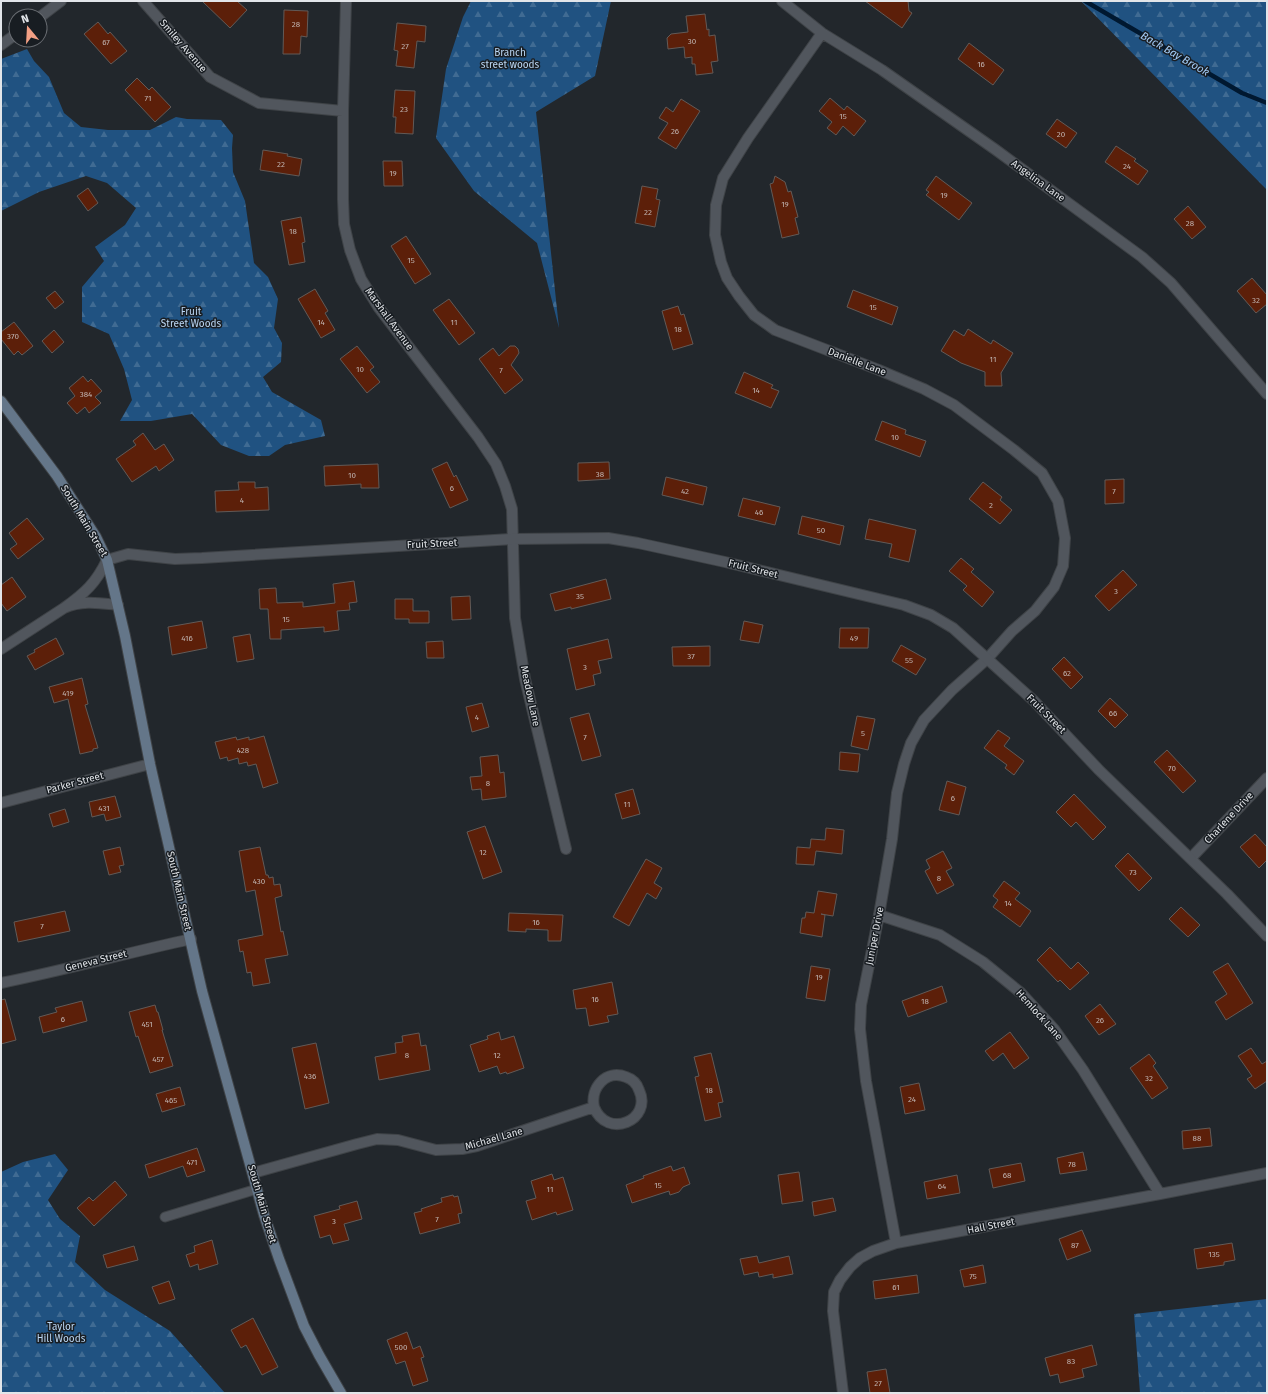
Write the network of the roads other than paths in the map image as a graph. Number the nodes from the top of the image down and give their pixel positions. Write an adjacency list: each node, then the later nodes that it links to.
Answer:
1 (61, 1): 5 (street)
2 (143, 1): 7 (street, Smiley Avenue)
3 (346, 1): 7 (street, Marshall Avenue)
4 (782, 1): 6 (street, Angelina Lane)
5 (48, 10)
6 (822, 33): 8 (street, Angelina Lane); 15 (street, Danielle Lane)
7 (343, 111): 10 (street, Marshall Avenue)
8 (1267, 394)
9 (1, 401): 11 (main road, South Main Street)
10 (512, 539): 11 (street, Fruit Street); 15 (street, Fruit Street); 19 (street, Meadow Lane)
11 (107, 560): 12 (main road, South Main Street); 13 (street)
12 (118, 605): 13 (street); 16 (main road, South Main Street)
13 (64, 608): 14 (street)
14 (1, 649)
15 (987, 659): 20 (street, Fruit Street); 21 (street, Juniper Drive)
16 (150, 764): 18 (street, Parker Street); 23 (main road, South Main Street)
17 (1267, 778): 20 (street, Charlene Drive)
18 (1, 803)
19 (566, 850)
20 (1191, 858): 22 (street, Fruit Street)
21 (879, 915): 29 (street, Hemlock Lane); 31 (street, Juniper Drive)
22 (1267, 936)
23 (191, 939): 24 (street, Geneva Street); 27 (main road, South Main Street)
24 (1, 983)
25 (594, 1107): 25 (street); 27 (street, Michael Lane)
26 (1267, 1173): 29 (street, Hall Street)
27 (253, 1174): 28 (main road, South Main Street)
28 (257, 1189): 30 (lane); 32 (main road, South Main Street)
29 (1160, 1194): 31 (street, Hall Street)
30 (165, 1217)
31 (896, 1243): 33 (street, Hall Street)
32 (341, 1393)
33 (843, 1393)

